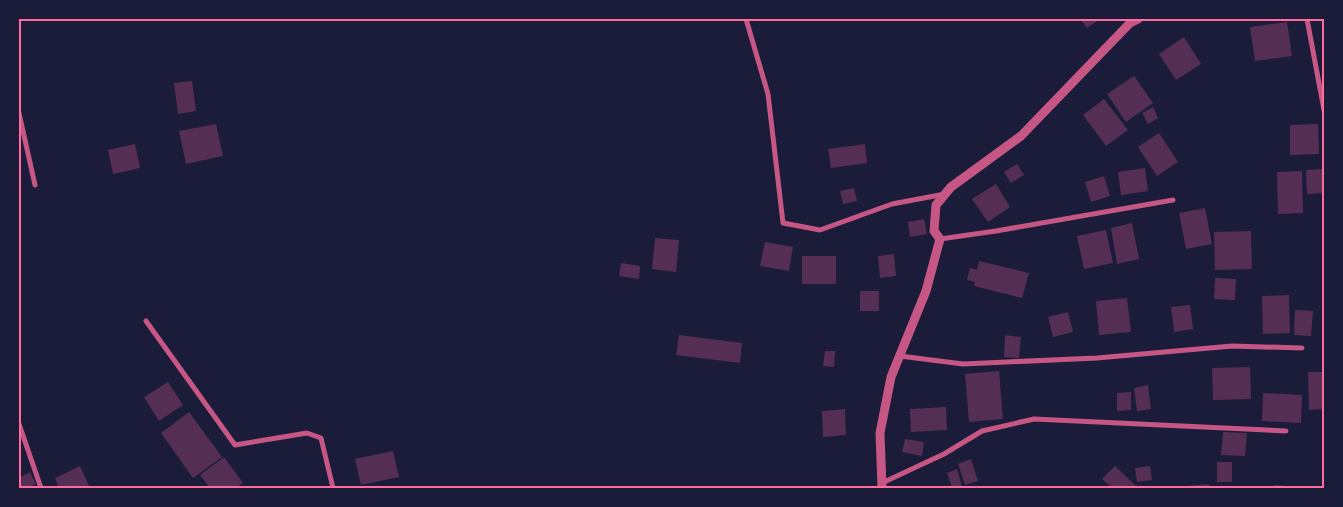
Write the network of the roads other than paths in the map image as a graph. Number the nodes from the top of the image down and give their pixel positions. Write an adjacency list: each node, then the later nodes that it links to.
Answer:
1 (746, 19): 7 (street)
2 (1138, 19): 7 (street)
3 (1307, 19): 4 (street)
4 (1324, 110)
5 (19, 113): 6 (street)
6 (35, 186)
7 (946, 194): 9 (street)
8 (1173, 200): 9 (street)
9 (940, 239): 12 (street)
10 (146, 321): 17 (street)
11 (1302, 348): 12 (street)
12 (900, 356): 15 (street)
13 (19, 424): 16 (street)
14 (1286, 431): 15 (street)
15 (882, 486)
16 (41, 488)
17 (333, 488)

